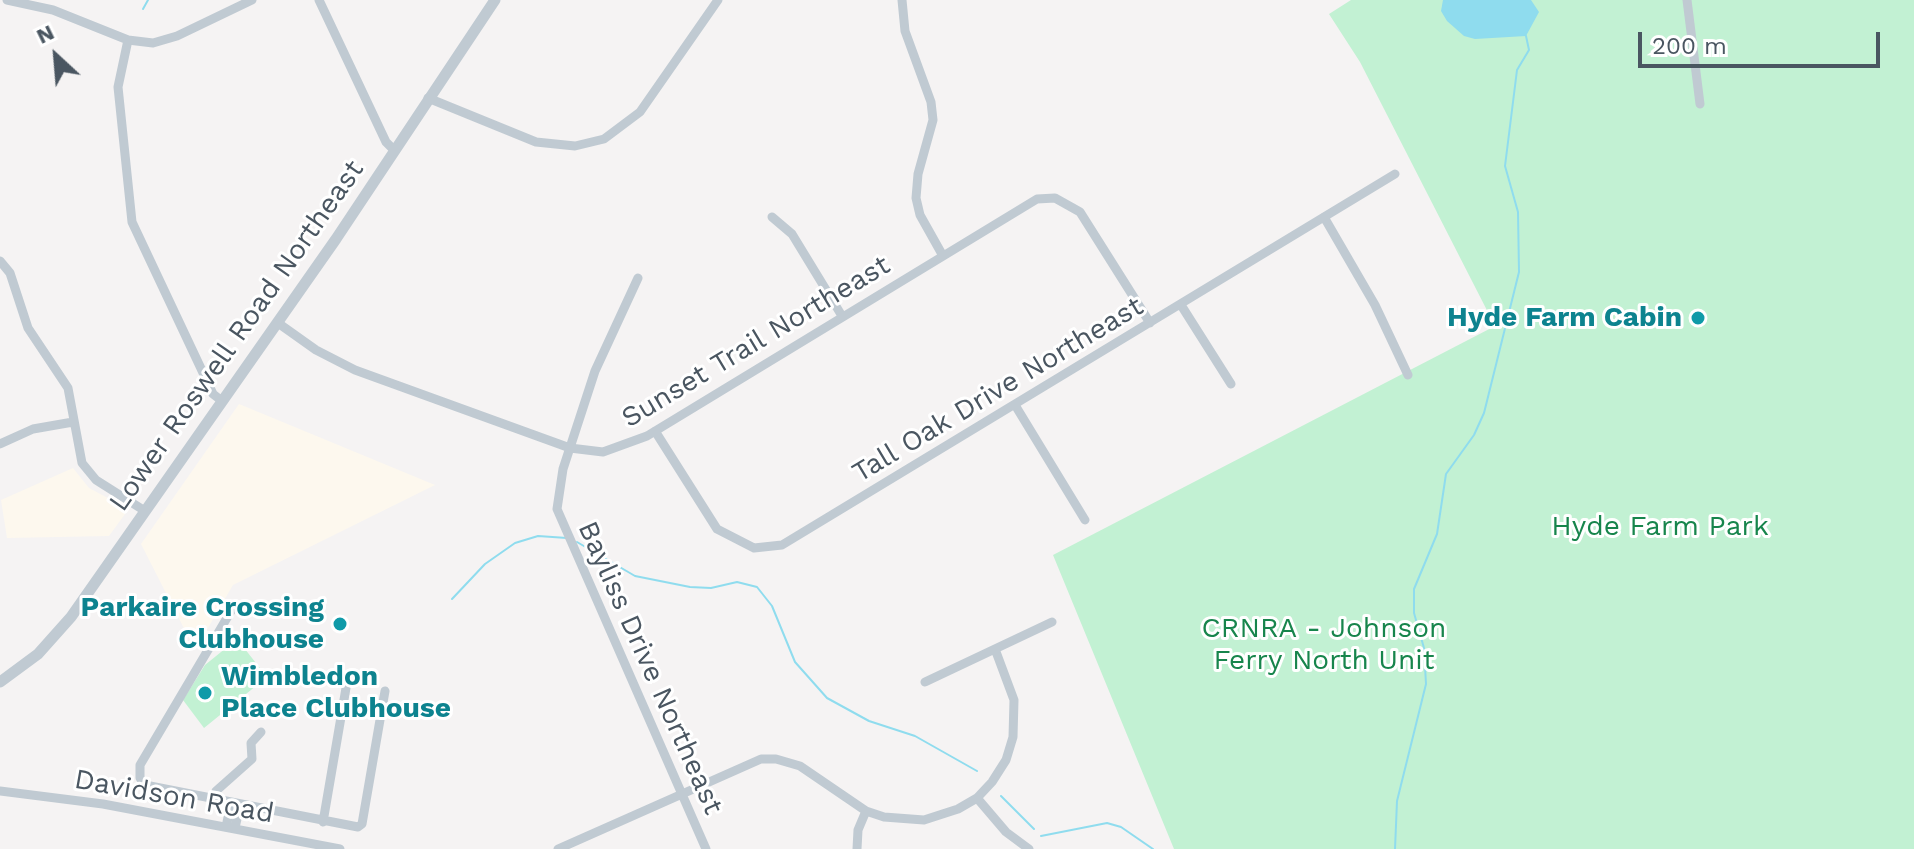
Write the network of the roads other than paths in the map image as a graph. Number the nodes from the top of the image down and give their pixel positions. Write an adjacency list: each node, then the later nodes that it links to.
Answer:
1 (7, 0): 8 (street)
2 (252, 0): 8 (street)
3 (319, 0): 11 (street)
4 (718, 0): 9 (street)
5 (902, 0): 15 (street)
6 (1687, 0): 10 (street)
7 (490, 2): 9 (street, Lower Roswell Road Northeast)
8 (128, 40): 24 (street)
9 (428, 98): 11 (street, Lower Roswell Road Northeast)
10 (1700, 104)
11 (394, 150): 20 (street, Lower Roswell Road Northeast)
12 (1395, 174): 14 (street, Tall Oak Drive Northeast)
13 (772, 217): 19 (street)
14 (1324, 217): 18 (street, Tall Oak Drive Northeast); 22 (street)
15 (943, 256): 19 (street, Sunset Trail Northeast); 21 (street, Sunset Trail Northeast)
16 (0, 261): 26 (street)
17 (638, 278): 29 (street, Bayliss Drive Northeast)
18 (1181, 305): 21 (street, Tall Oak Drive Northeast); 23 (street)
19 (842, 316): 27 (street, Sunset Trail Northeast)
20 (278, 323): 24 (street, Lower Roswell Road Northeast); 29 (street, Sunset Trail Northeast)
21 (1150, 323): 25 (street, Tall Oak Drive Northeast)
22 (1408, 375)
23 (1231, 384)
24 (222, 401): 30 (street, Lower Roswell Road Northeast)
25 (1015, 405): 27 (street, Tall Oak Drive Northeast); 31 (street)
26 (73, 422): 28 (street); 30 (street)
27 (655, 431): 29 (street, Sunset Trail Northeast)
28 (0, 444)
29 (570, 448): 41 (street, Bayliss Drive Northeast)
30 (145, 511): 35 (street, Lower Roswell Road Northeast)
31 (1085, 520)
32 (234, 606): 43 (street)
33 (1052, 622): 34 (street)
34 (995, 649): 36 (street); 42 (street)
35 (0, 682)
36 (925, 682)
37 (346, 688): 46 (street)
38 (385, 691): 46 (street)
39 (261, 732): 43 (street)
40 (0, 791): 47 (street, Davidson Road)
41 (680, 793): 45 (street); 49 (street); 50 (street, Bayliss Drive Northeast)
42 (977, 798): 45 (street); 52 (street)
43 (213, 799): 44 (street)
44 (235, 804): 46 (street); 47 (street)
45 (866, 811): 51 (street)
46 (323, 822)
47 (230, 827): 48 (street, Davidson Road)
48 (340, 849)
49 (558, 849)
50 (706, 849)
51 (857, 849)
52 (1029, 849)

